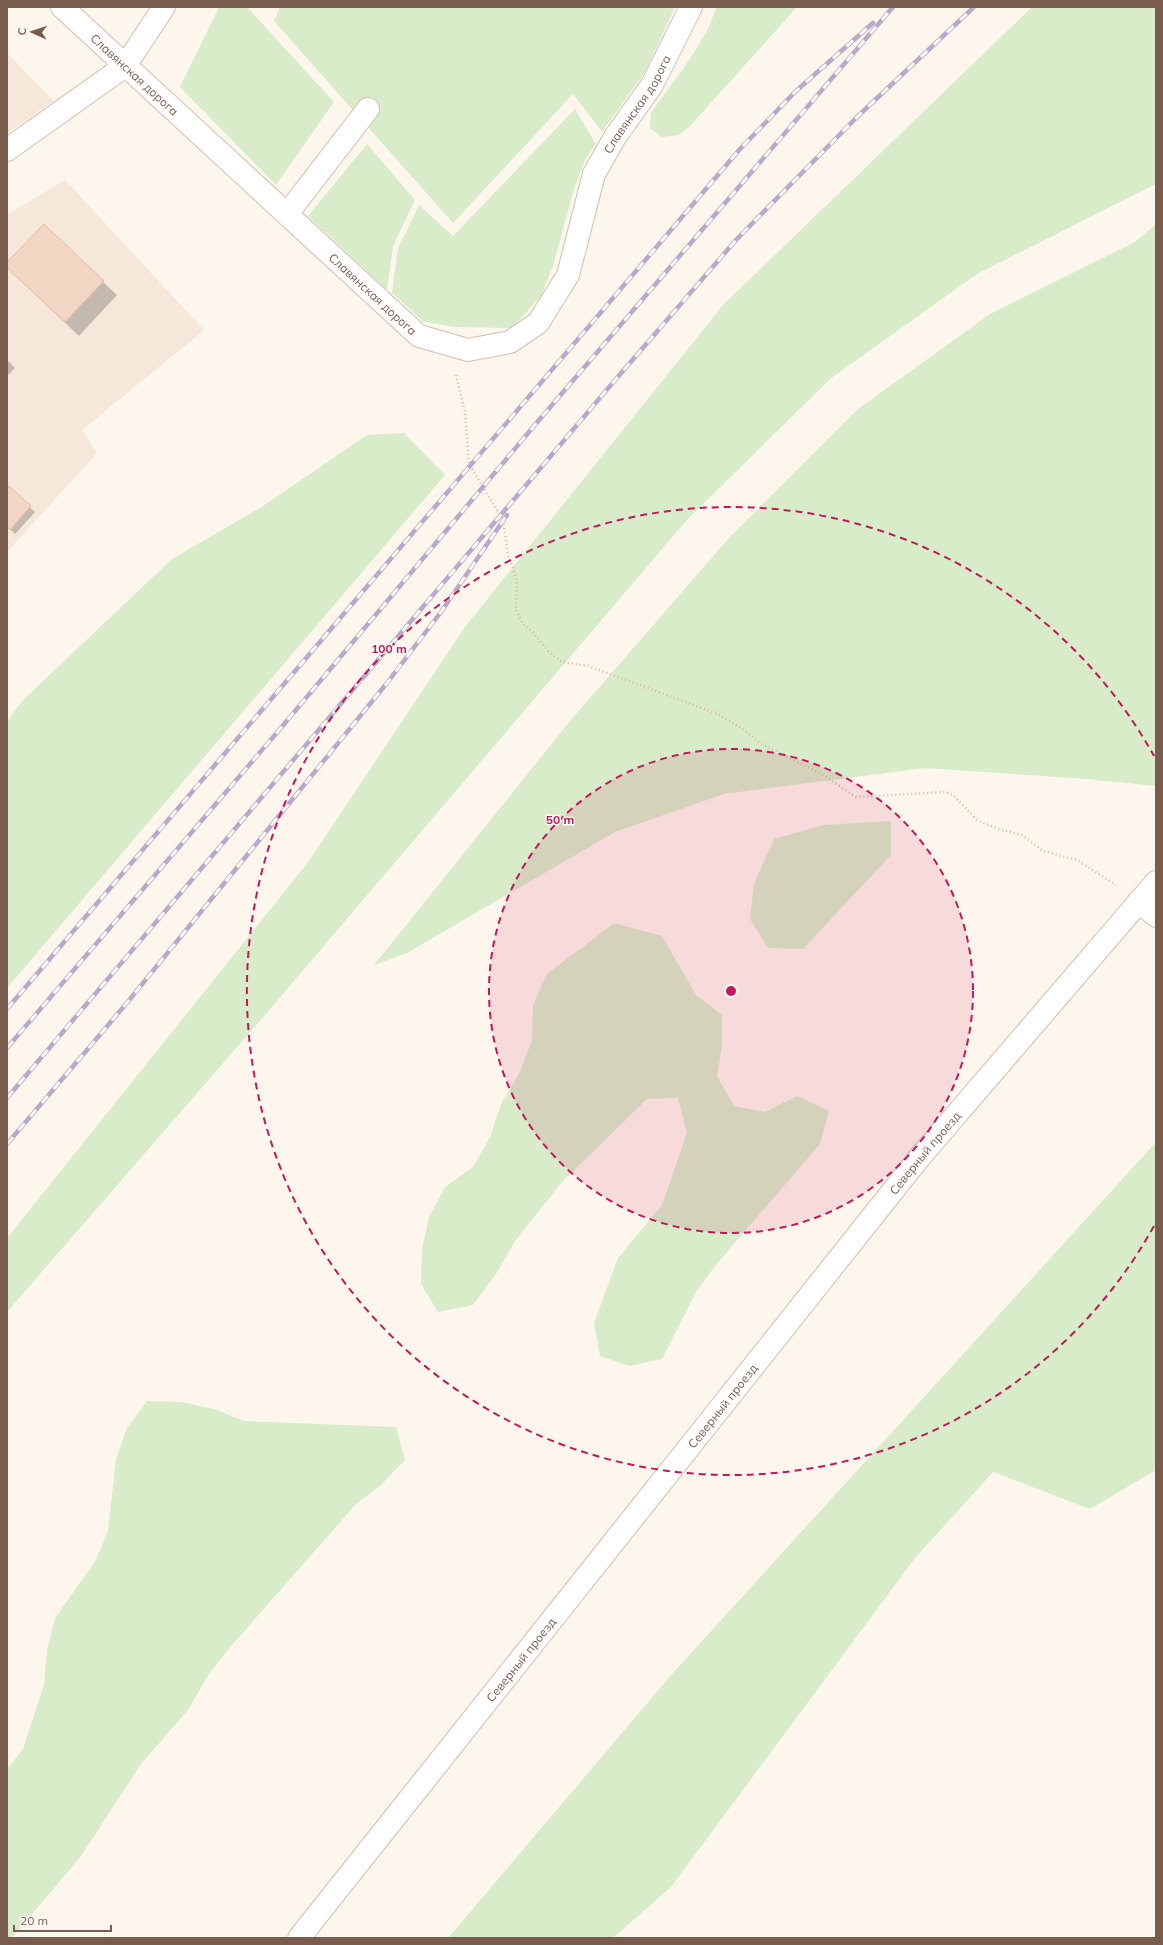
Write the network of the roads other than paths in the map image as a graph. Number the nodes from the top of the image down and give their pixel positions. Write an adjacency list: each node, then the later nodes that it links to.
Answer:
1 (62, 7): 4 (street, Славянская дорога)
2 (164, 7): 4 (street)
3 (691, 7): 7 (street, Славянская дорога)
4 (125, 66): 6 (street); 7 (street, Славянская дорога)
5 (368, 109): 7 (street)
6 (7, 150)
7 (287, 214)
8 (1156, 882): 9 (street, Северный проезд)
9 (1139, 901): 10 (street); 11 (street, Северный проезд)
10 (1156, 916)
11 (299, 1938)

